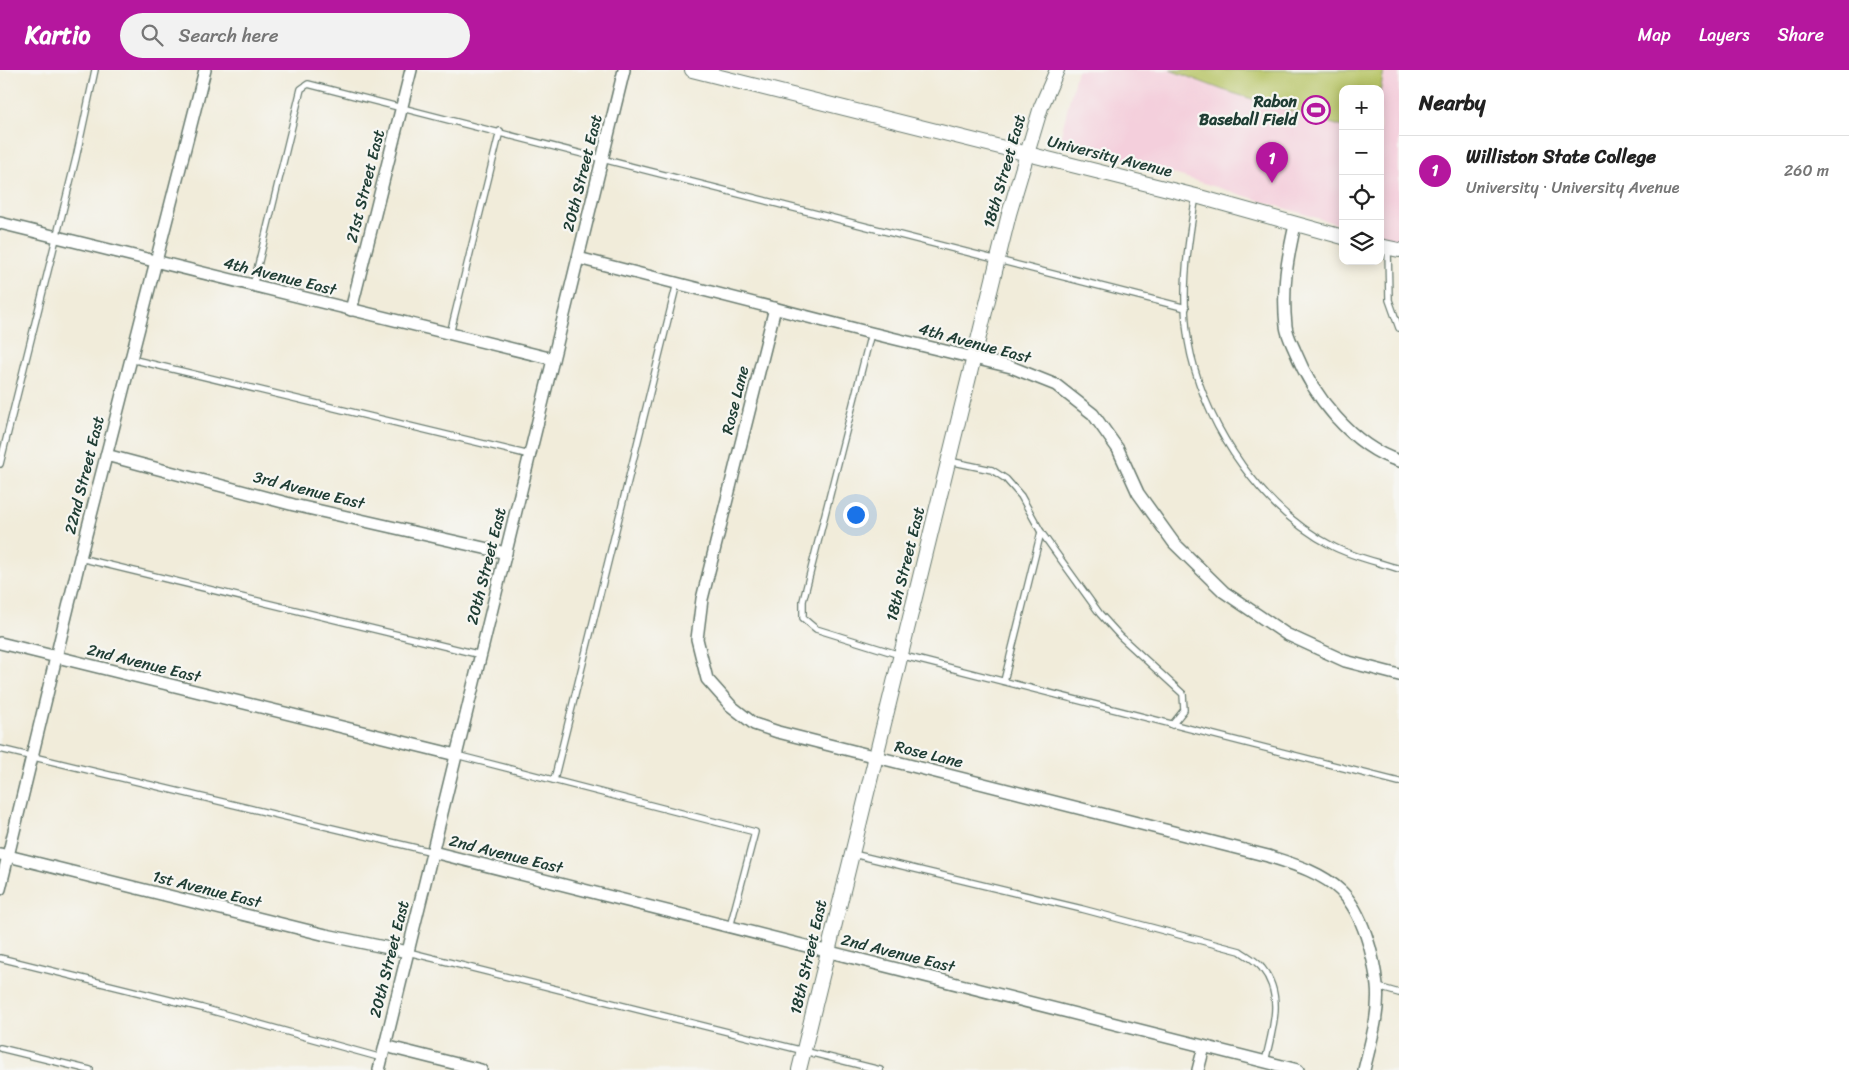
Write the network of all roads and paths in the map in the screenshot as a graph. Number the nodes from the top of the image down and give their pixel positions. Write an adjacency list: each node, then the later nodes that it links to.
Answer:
1 (95, 70): 16 (lane)
2 (205, 70): 20 (street, 22nd Street East)
3 (411, 70): 8 (street, 21st Street East)
4 (624, 70): 11 (street, 20th Street East)
5 (692, 70): 7 (street, University Avenue)
6 (1057, 70): 10 (street, 18th Street East)
7 (709, 72): 10 (street, University Avenue)
8 (402, 107): 9 (lane); 22 (lane); 25 (street, 21st Street East)
9 (500, 131): 11 (lane); 28 (lane)
10 (1027, 154): 12 (street, University Avenue); 19 (street, 18th Street East)
11 (603, 158): 18 (street, 20th Street East); 19 (lane)
12 (1196, 196): 14 (street, University Avenue); 24 (lane)
13 (0, 223): 16 (street, 4th Avenue East)
14 (1295, 225): 15 (street, University Avenue); 35 (street)
15 (1339, 236)
16 (57, 237): 20 (street, 4th Avenue East); 36 (lane)
17 (1389, 248): 26 (lane)
18 (578, 258): 21 (street, 4th Avenue East); 31 (street, 20th Street East)
19 (998, 259): 24 (lane); 29 (street, 18th Street East)
20 (156, 262): 22 (street, 4th Avenue East); 30 (street, 22nd Street East)
21 (677, 283): 23 (street, 4th Avenue East); 52 (lane)
22 (253, 286): 25 (street, 4th Avenue East)
23 (775, 308): 27 (street, 4th Avenue East); 51 (street, Rose Lane)
24 (1186, 308): 40 (lane)
25 (351, 310): 28 (street, 4th Avenue East)
26 (1399, 328)
27 (871, 333): 29 (street, 4th Avenue East); 44 (lane)
28 (450, 334): 31 (street, 4th Avenue East)
29 (974, 358): 34 (street, 18th Street East); 45 (street, 4th Avenue East)
30 (131, 359): 32 (street, 22nd Street East); 33 (lane)
31 (553, 359): 33 (street, 20th Street East)
32 (106, 455): 38 (street, 3rd Avenue East); 39 (street, 22nd Street East)
33 (530, 456): 38 (street, 20th Street East)
34 (949, 461): 37 (lane); 44 (street, 18th Street East)
35 (1399, 461)
36 (0, 464)
37 (1041, 532): 46 (lane); 47 (lane)
38 (506, 553): 42 (street, 20th Street East)
39 (80, 558): 42 (lane); 43 (street, 22nd Street East)
40 (1399, 569)
41 (0, 643): 43 (street, 2nd Avenue East)
42 (481, 655): 49 (street, 20th Street East)
43 (56, 656): 49 (street, 2nd Avenue East); 50 (street, 22nd Street East)
44 (900, 656): 46 (lane); 51 (street, 18th Street East)
45 (1399, 675)
46 (1004, 681): 47 (lane)
47 (1172, 725): 53 (lane)
48 (0, 749): 50 (lane)
49 (456, 755): 52 (lane); 54 (street, 20th Street East)
50 (32, 757): 54 (lane); 56 (street, 22nd Street East)
51 (875, 757): 55 (street, 18th Street East); 62 (street, Rose Lane)
52 (554, 780): 58 (lane)
53 (1399, 782)
54 (432, 852): 58 (street, 2nd Avenue East); 59 (street, 20th Street East)
55 (851, 853): 60 (street, 18th Street East); 68 (lane)
56 (4, 855): 57 (street, 22nd Street East); 59 (street, 1st Avenue East)
57 (0, 889)
58 (730, 927): 60 (street, 2nd Avenue East)
59 (408, 952): 64 (street, 20th Street East); 67 (lane)
60 (828, 952): 65 (street, 2nd Avenue East); 67 (street, 18th Street East)
61 (0, 958): 69 (lane)
62 (1378, 987): 63 (lane); 76 (street, Rose Lane)
63 (1399, 993)
64 (385, 1046): 69 (street, 20th Street East); 71 (street)
65 (1204, 1047): 68 (street, 2nd Avenue East); 74 (street)
66 (0, 1048): 70 (lane)
67 (804, 1051): 72 (street, 18th Street East); 73 (lane)
68 (1265, 1062): 75 (street, 2nd Avenue East)
69 (380, 1064)
70 (90, 1070)
71 (481, 1070)
72 (799, 1070)
73 (880, 1070)
74 (1198, 1070)
75 (1298, 1070)
76 (1364, 1070)

